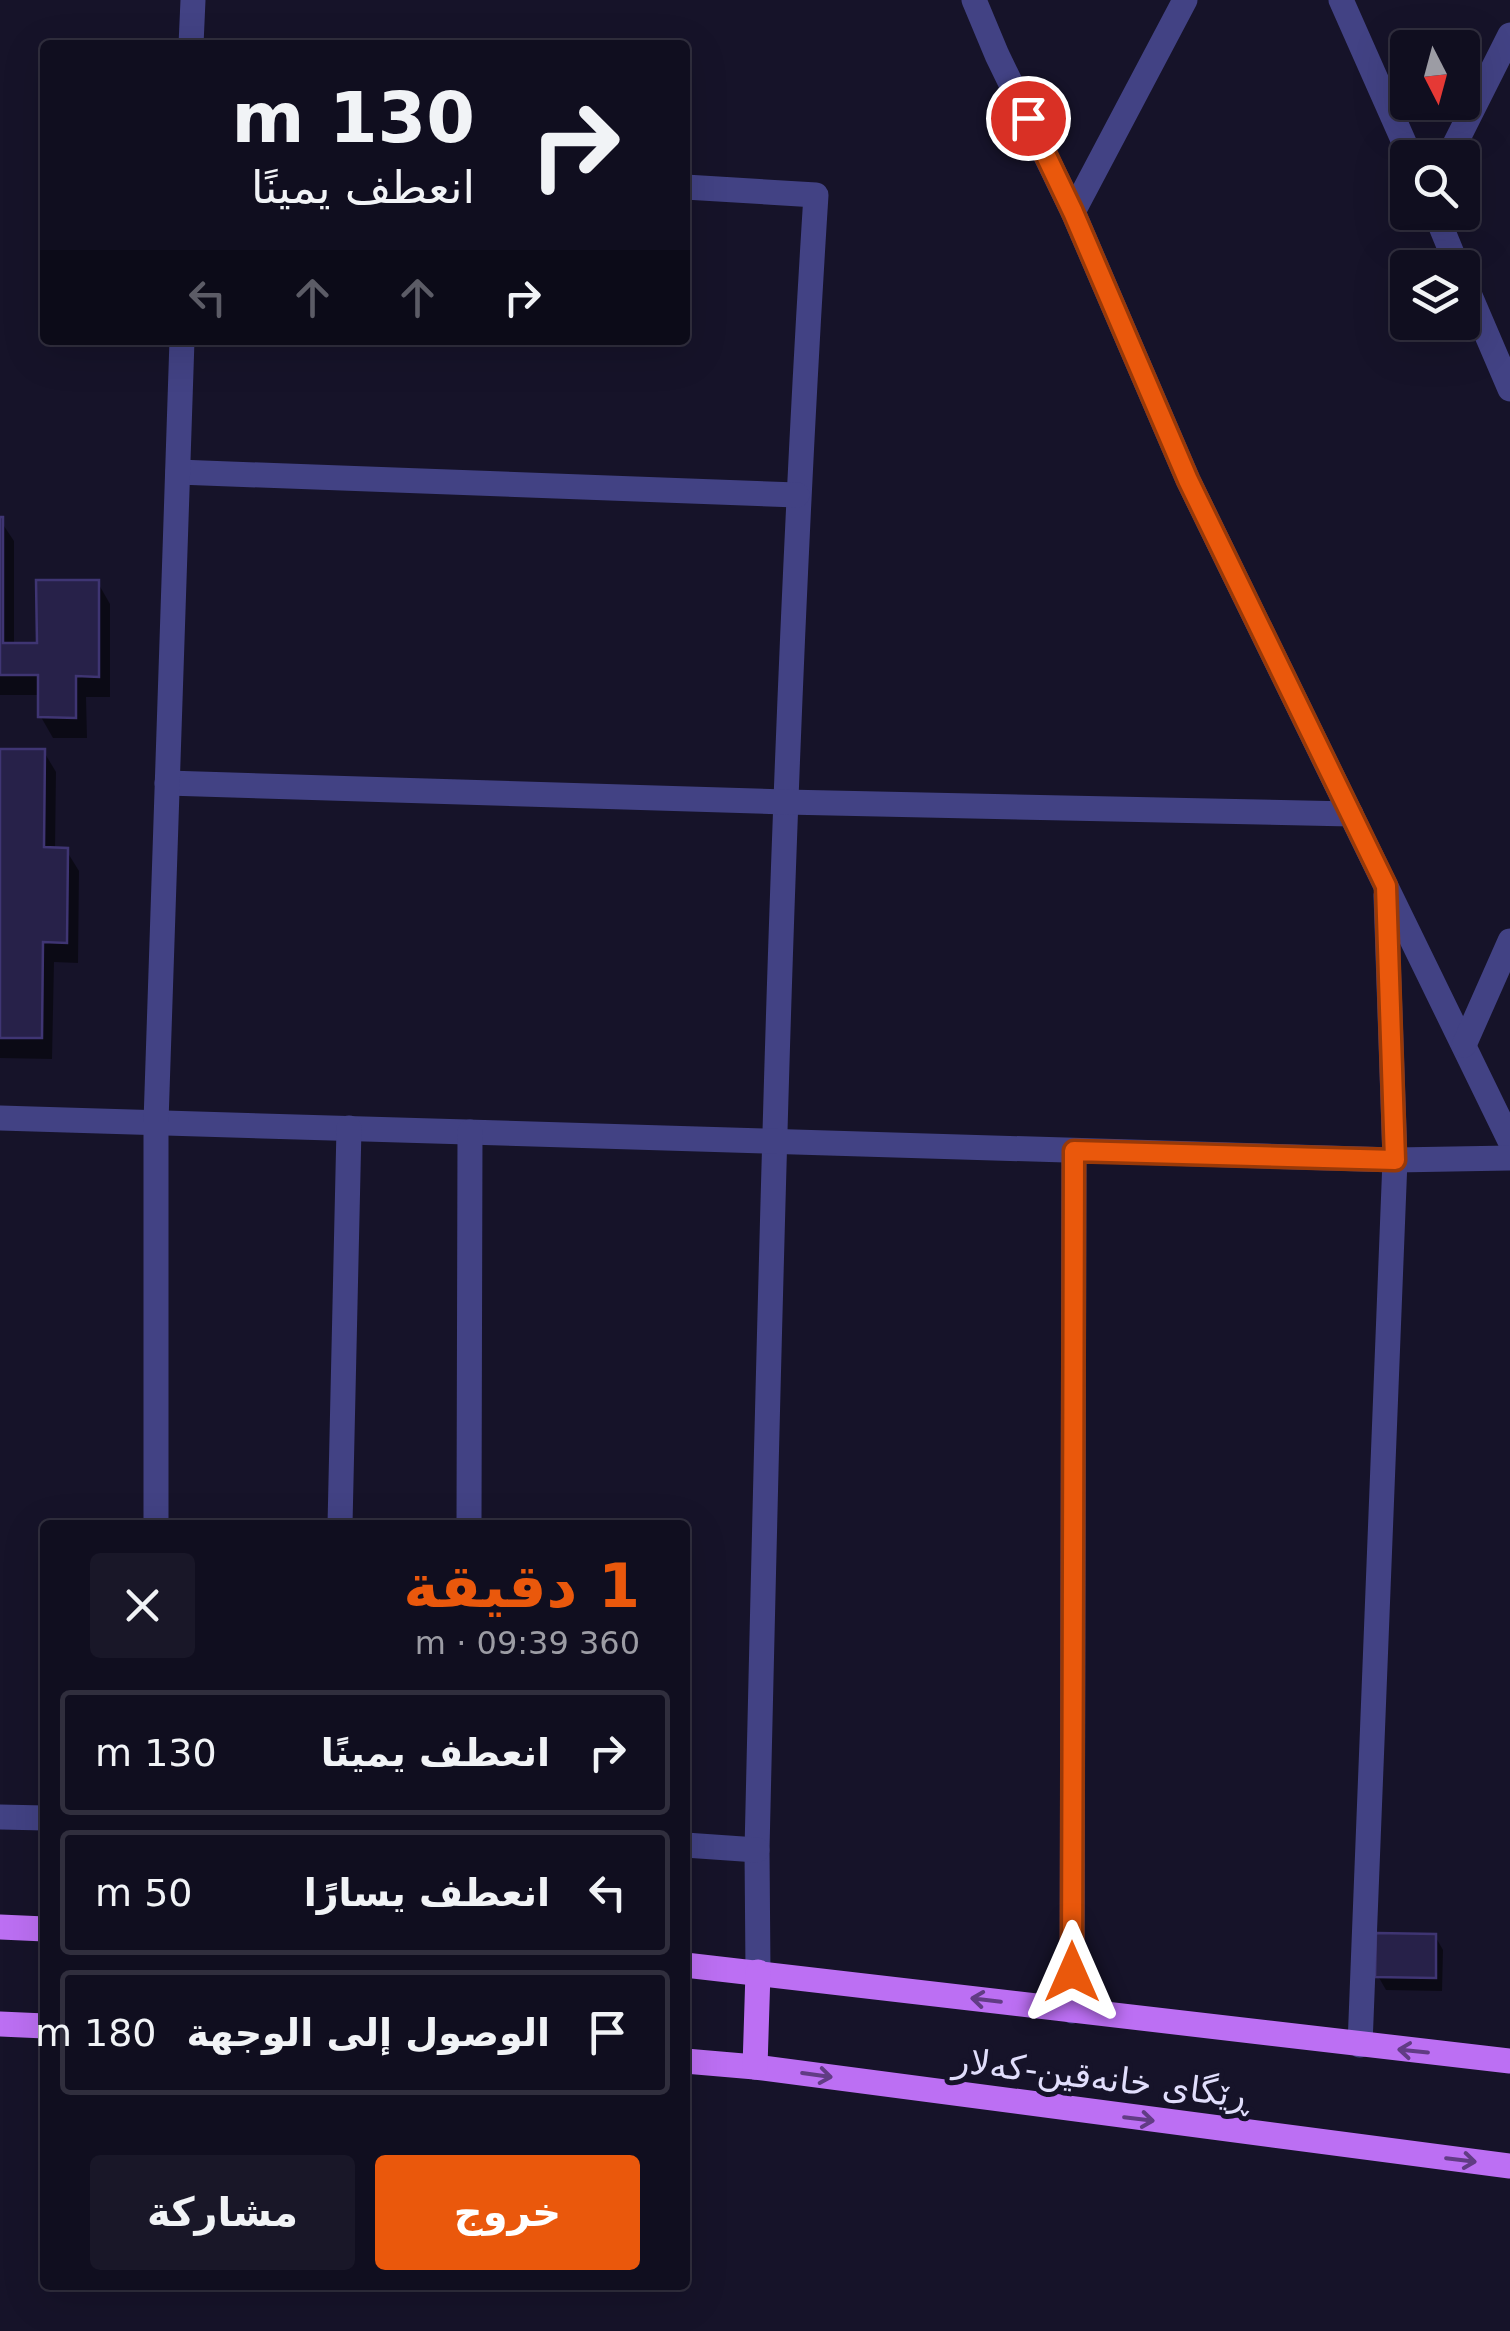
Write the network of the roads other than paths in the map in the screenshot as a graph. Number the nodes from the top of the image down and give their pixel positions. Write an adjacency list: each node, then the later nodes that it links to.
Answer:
1 (193, 0): 6 (street)
2 (974, 0): 10 (street)
3 (1186, 0): 10 (street)
4 (1341, 0): 7 (street)
5 (1510, 35): 8 (street)
6 (192, 40)
7 (1403, 140)
8 (1457, 140)
9 (690, 187): 15 (street)
10 (1073, 212): 18 (street)
11 (1480, 320): 13 (street)
12 (182, 345): 14 (street)
13 (1510, 389)
14 (178, 472): 15 (street); 16 (street)
15 (797, 495): 17 (street)
16 (167, 783): 17 (street); 23 (street)
17 (785, 802): 18 (street); 26 (street)
18 (1351, 814): 19 (street)
19 (1386, 886): 21 (street); 30 (street)
20 (1510, 941): 21 (street)
21 (1464, 1045): 27 (street)
22 (0, 1118): 23 (street)
23 (156, 1122): 24 (street); 31 (street)
24 (349, 1128): 25 (street); 32 (street)
25 (470, 1132): 26 (street); 33 (street)
26 (774, 1141): 28 (street); 37 (street)
27 (1510, 1141)
28 (1074, 1151): 30 (street); 42 (street)
29 (1510, 1158): 30 (street)
30 (1395, 1160): 45 (street)
31 (156, 1520)
32 (340, 1520)
33 (469, 1520)
34 (0, 1817): 35 (street)
35 (40, 1818)
36 (690, 1845): 37 (street)
37 (757, 1850): 41 (street)
38 (0, 1926): 39 (main road)
39 (40, 1930)
40 (690, 1965): 41 (main road, ڕێگای خانەقین-کەلار)
41 (758, 1972): 42 (main road, ڕێگای خانەقین-کەلار, one-way to 41); 48 (main road)
42 (1072, 2011): 45 (main road, ڕێگای خانەقین-کەلار)
43 (0, 2024): 44 (main road)
44 (40, 2026)
45 (1360, 2045): 47 (main road, ڕێگای خانەقین-کەلار, one-way to 45)
46 (690, 2061): 48 (main road, ڕێگای خانەقین-کەلار)
47 (1510, 2061)
48 (755, 2067): 49 (main road, ڕێگای خانەقین-کەلار, one-way to 49)
49 (1510, 2166)

